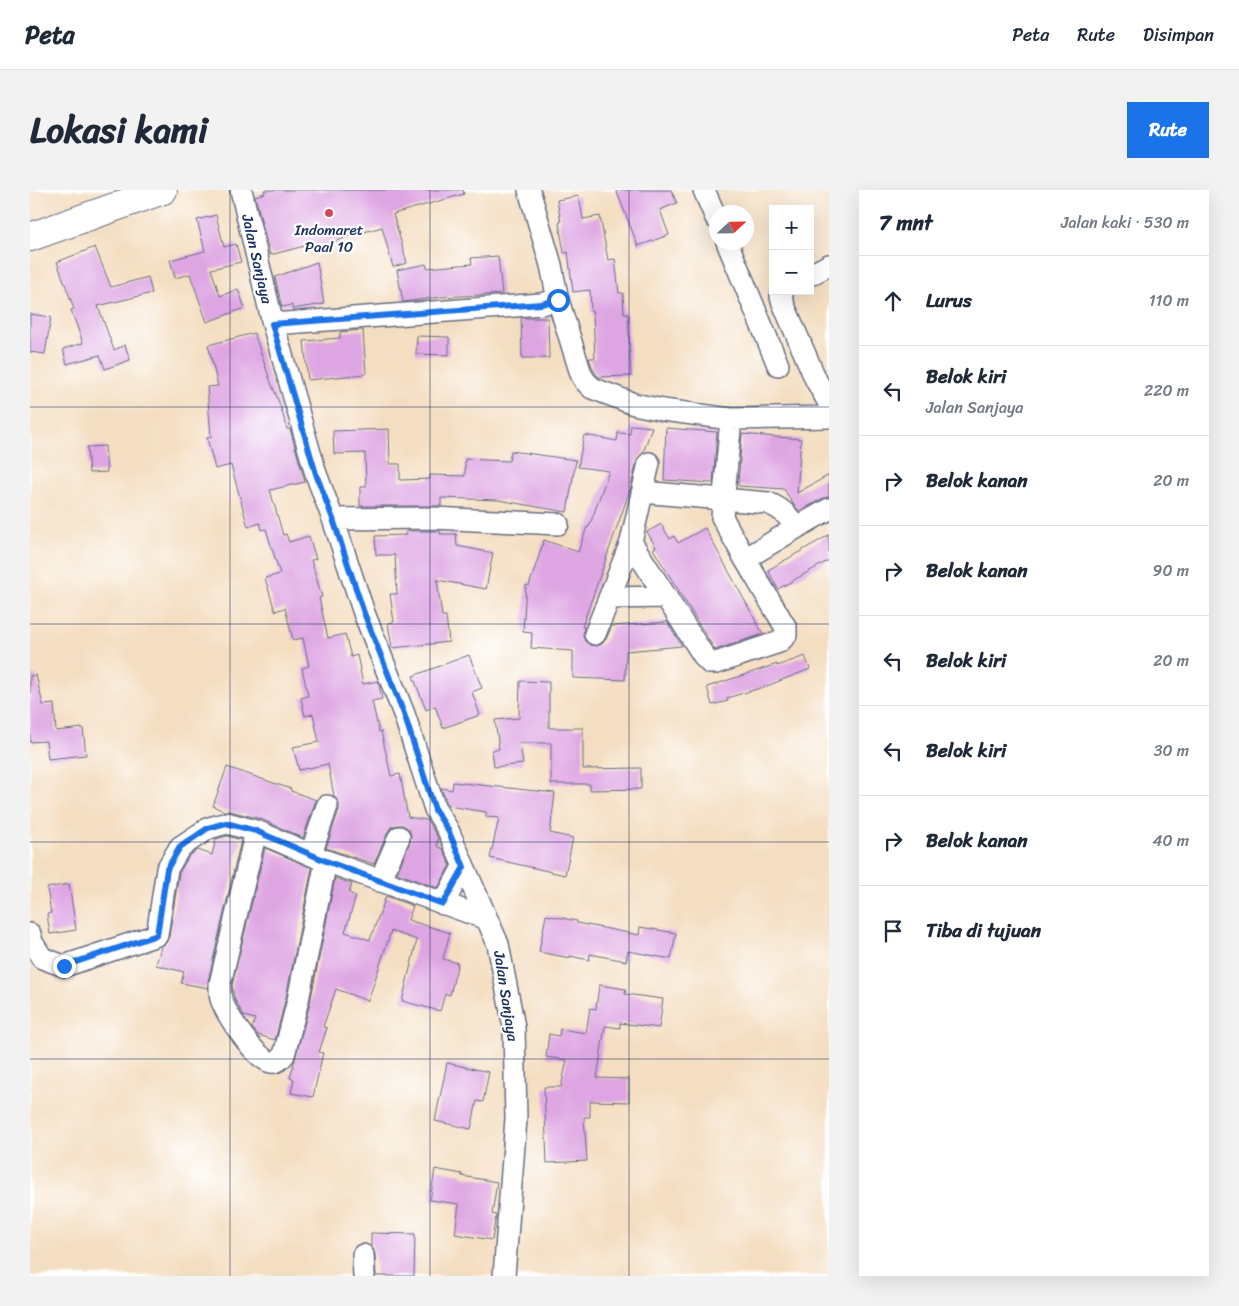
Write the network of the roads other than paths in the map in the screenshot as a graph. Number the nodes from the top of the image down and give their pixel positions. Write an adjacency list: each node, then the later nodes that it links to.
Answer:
1 (163, 190): 6 (highway)
2 (240, 190): 12 (street, Jalan Sanjaya)
3 (529, 190): 11 (street)
4 (704, 190): 5 (street)
5 (710, 205)
6 (30, 237)
7 (730, 250): 13 (street)
8 (829, 265): 9 (street)
9 (814, 273)
10 (782, 295): 14 (street)
11 (558, 300): 12 (street); 16 (street)
12 (272, 324): 21 (street, Jalan Sanjaya)
13 (778, 365)
14 (829, 403)
15 (829, 418): 16 (street)
16 (731, 419): 19 (street)
17 (649, 463): 18 (street)
18 (642, 492): 19 (street); 24 (street)
19 (724, 499): 23 (street); 25 (street)
20 (829, 509): 23 (street)
21 (333, 519): 22 (street); 33 (street, Jalan Sanjaya)
22 (558, 524)
23 (796, 528): 25 (street)
24 (631, 542): 26 (street); 27 (street)
25 (744, 559): 26 (street)
26 (666, 597): 27 (street)
27 (609, 598): 28 (street)
28 (595, 634)
29 (327, 806): 32 (street)
30 (256, 831): 32 (street); 32 (street); 37 (street)
31 (399, 837): 34 (street)
32 (318, 857): 34 (street)
33 (464, 867): 35 (street); 36 (street, Jalan Sanjaya)
34 (380, 881): 35 (street)
35 (443, 904): 36 (street)
36 (486, 919): 38 (street, Jalan Sanjaya)
37 (30, 934)
38 (504, 1276)

